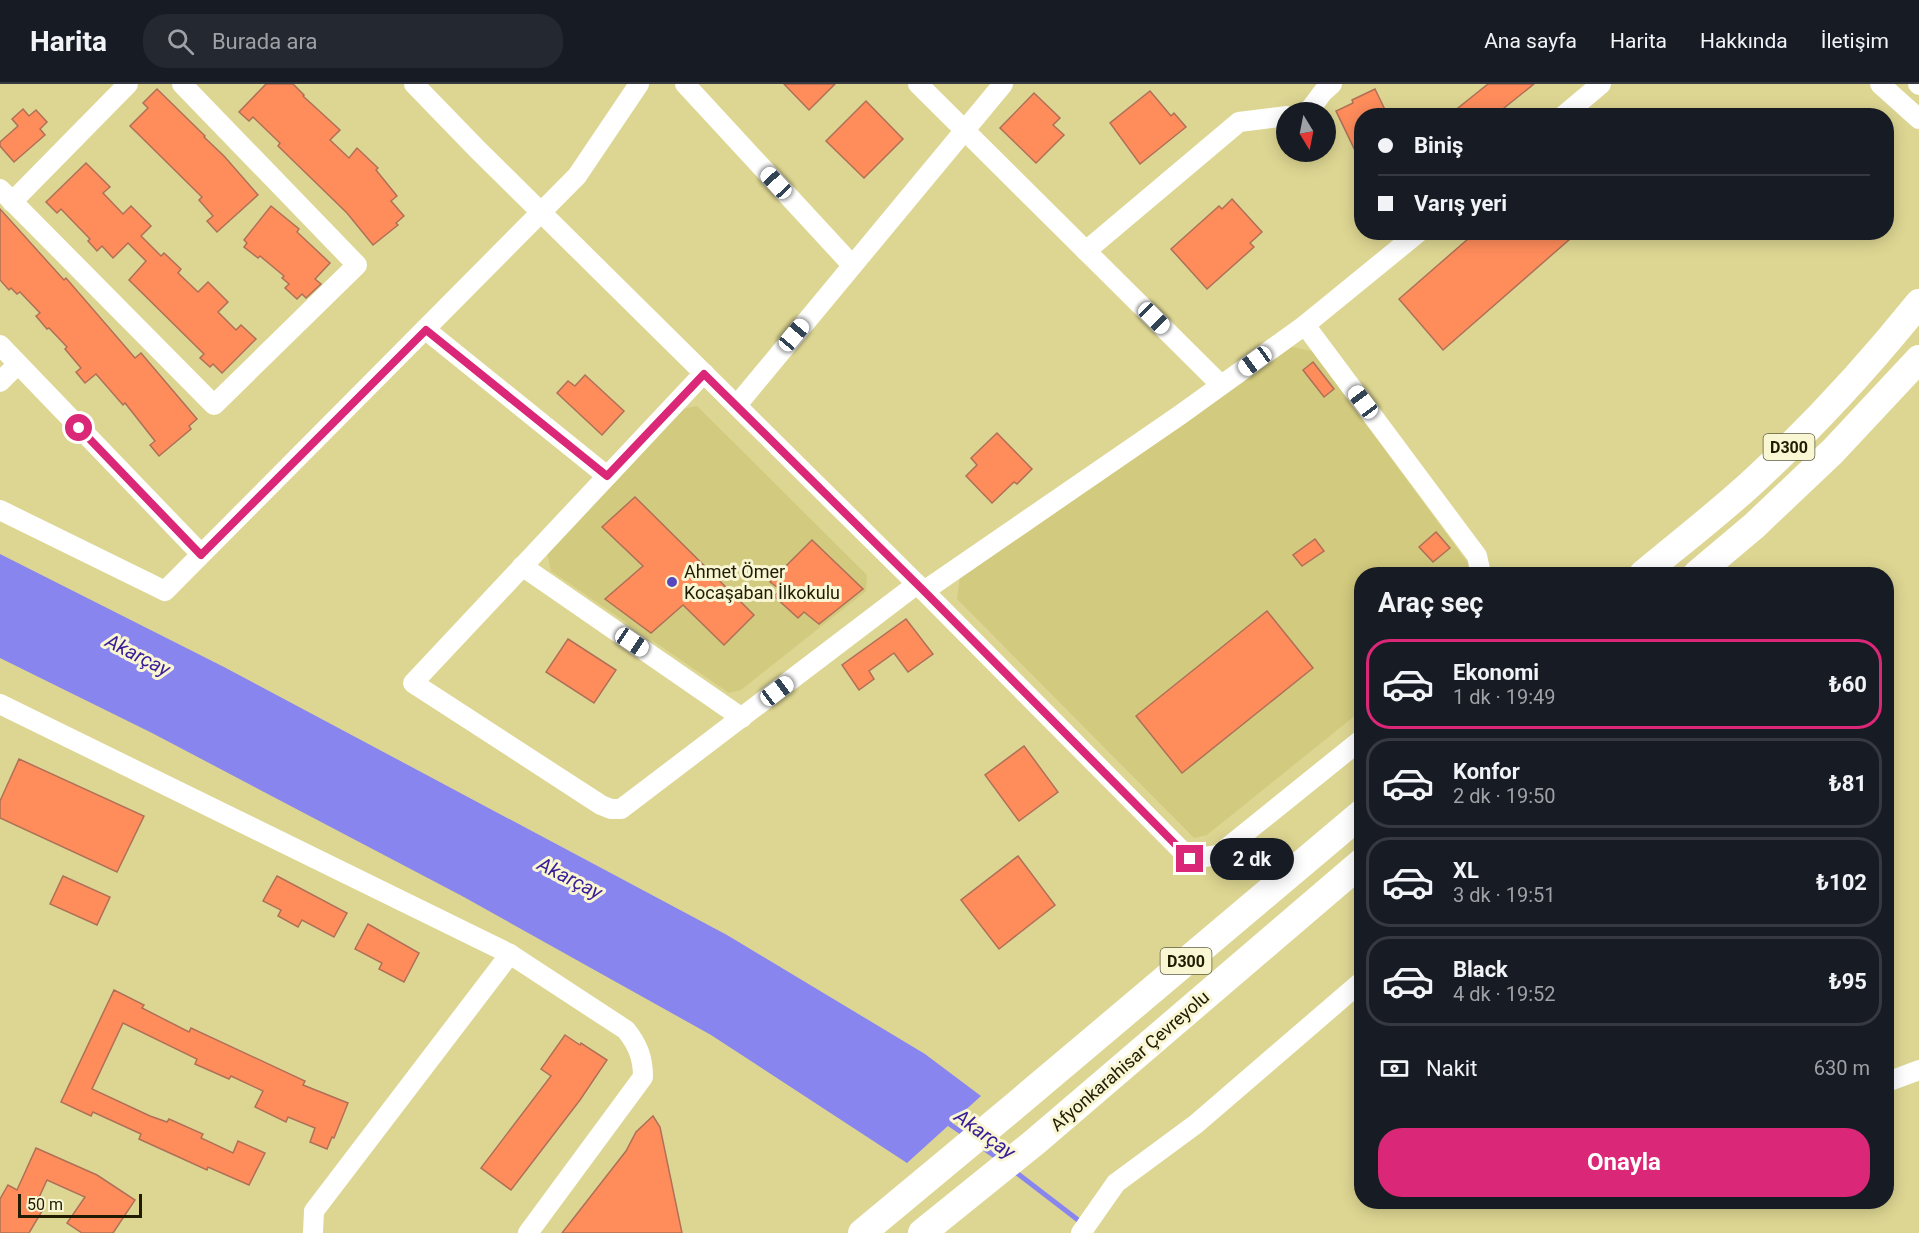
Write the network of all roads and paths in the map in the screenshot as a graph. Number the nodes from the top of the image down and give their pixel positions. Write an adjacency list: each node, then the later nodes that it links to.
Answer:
1 (128, 84): 16 (street)
2 (182, 84): 16 (street)
3 (414, 84): 17 (street)
4 (639, 84): 17 (street)
5 (685, 84): 20 (street)
6 (918, 84): 15 (street)
7 (1003, 84): 15 (street)
8 (1332, 84): 11 (street)
9 (1601, 84): 12 (street)
10 (1880, 84): 14 (street)
11 (1316, 102)
12 (1572, 108)
13 (1276, 117): 19 (street)
14 (1919, 119)
15 (964, 130): 19 (street); 20 (street)
16 (6, 196)
17 (542, 213): 23 (street); 27 (street)
18 (1409, 240): 22 (street)
19 (1086, 251): 29 (street)
20 (852, 265): 30 (street)
21 (1919, 303): 36 (highway, D300)
22 (1305, 326): 29 (street); 35 (street)
23 (426, 330): 31 (street); 33 (street)
24 (0, 345): 26 (street)
25 (1919, 359): 37 (highway, D300)
26 (18, 364): 28 (street); 33 (street)
27 (704, 374): 30 (street); 31 (street)
28 (0, 382)
29 (1221, 385): 38 (street)
30 (737, 405): 38 (street)
31 (607, 476): 34 (street)
32 (0, 510): 33 (street)
33 (201, 555)
34 (522, 566): 40 (street); 40 (street)
35 (1479, 567)
36 (1651, 567)
37 (1705, 567)
38 (921, 587): 40 (street); 41 (street)
39 (0, 704): 44 (street)
40 (742, 718)
41 (1354, 745)
42 (1354, 820): 50 (highway, D300)
43 (1354, 869): 51 (highway, Afyonkarahisar Çevreyolu / D300)
44 (510, 954): 48 (street); 49 (street)
45 (1354, 988): 52 (street)
46 (1919, 1070): 47 (street)
47 (1894, 1079)
48 (313, 1233)
49 (528, 1233)
50 (862, 1233)
51 (922, 1233)
52 (1081, 1233)

